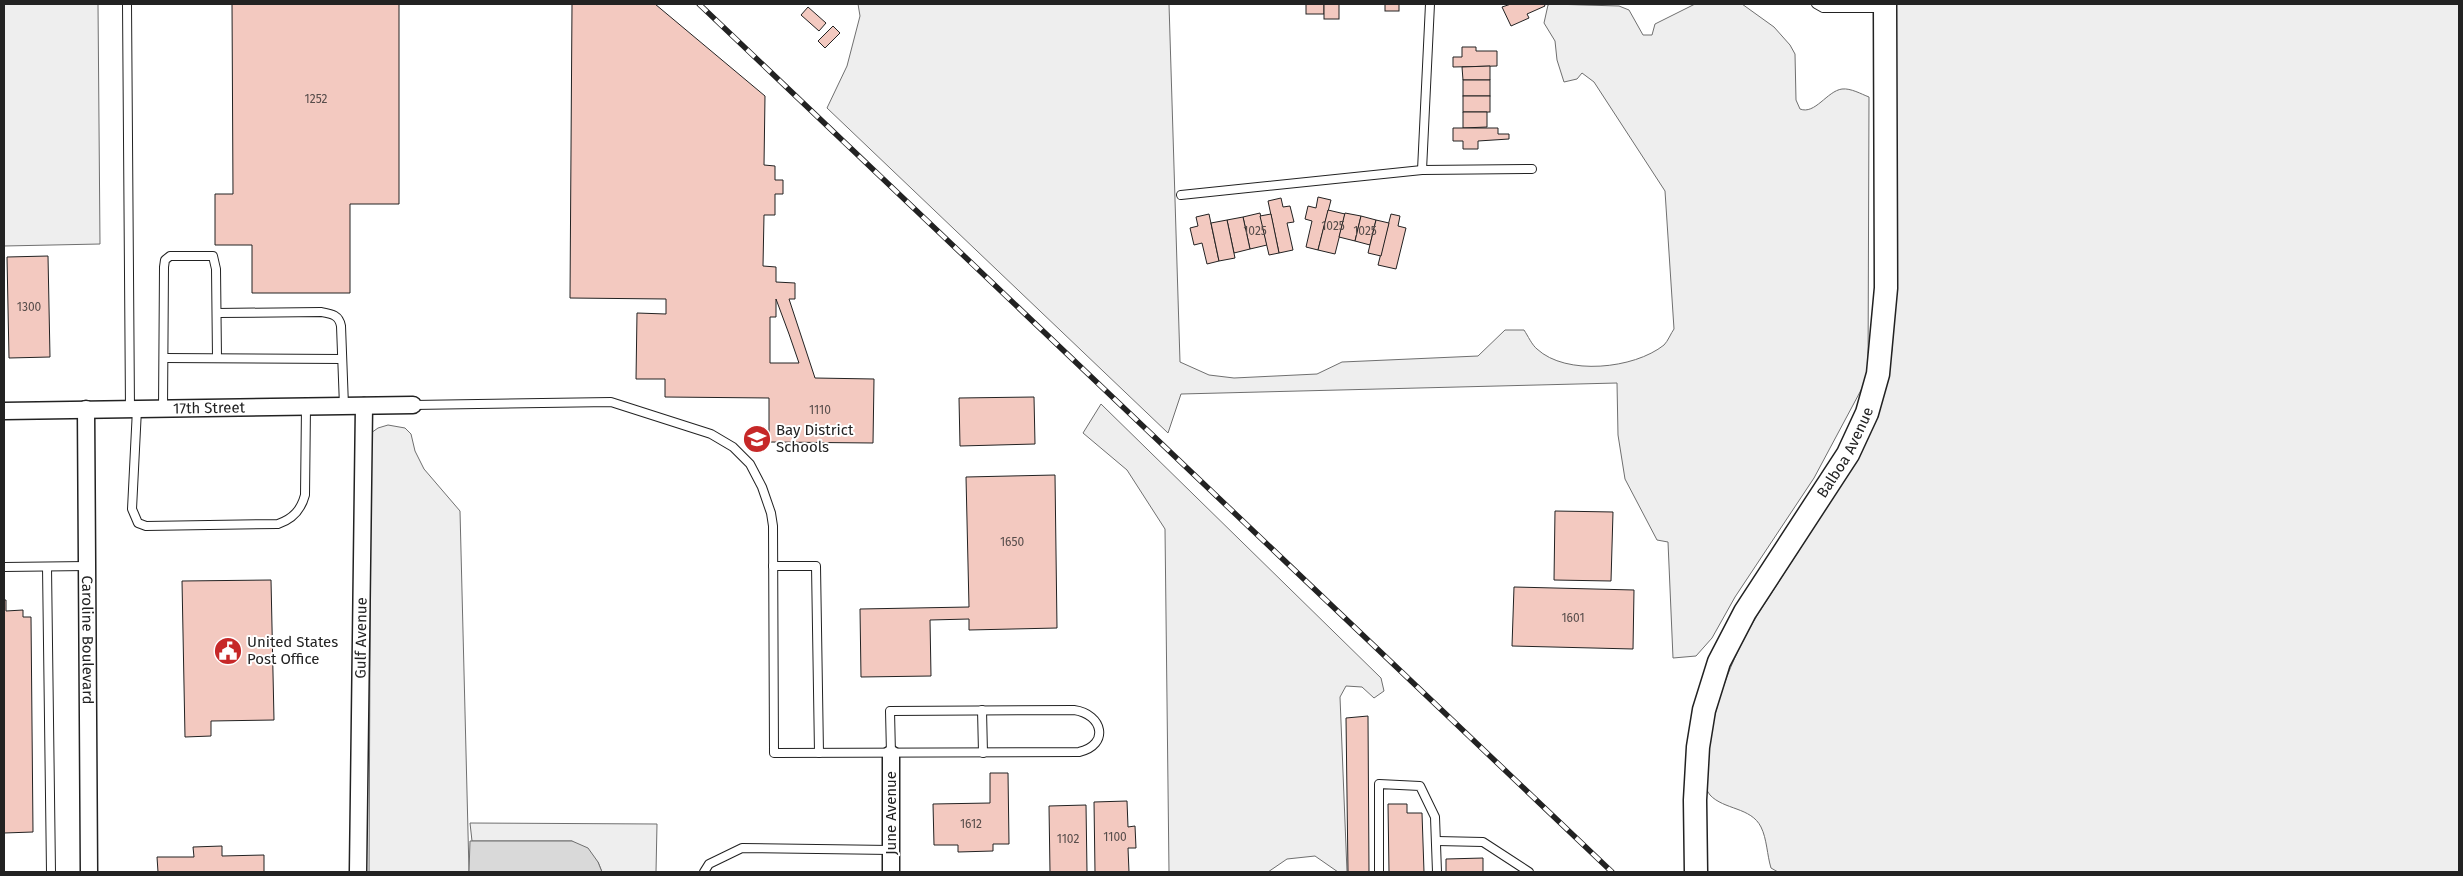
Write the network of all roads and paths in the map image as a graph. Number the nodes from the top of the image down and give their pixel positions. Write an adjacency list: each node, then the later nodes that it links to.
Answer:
1 (127, 4): 17 (lane)
2 (1430, 4): 6 (lane)
3 (1816, 4): 4 (lane)
4 (1885, 6): 38 (street, Balboa Avenue)
5 (1532, 169): 6 (lane)
6 (1422, 170): 7 (lane)
7 (1182, 195)
8 (217, 312): 9 (lane); 10 (lane); 11 (lane)
9 (164, 358): 10 (lane); 16 (lane)
10 (217, 358): 11 (lane)
11 (342, 359): 14 (lane)
12 (414, 405): 15 (street, 17th Street); 21 (lane)
13 (306, 406): 14 (street, 17th Street); 16 (street, 17th Street); 17 (lane)
14 (344, 406): 15 (street, 17th Street)
15 (364, 406): 32 (street, Gulf Avenue)
16 (162, 408): 17 (street, 17th Street)
17 (134, 409): 18 (street, 17th Street)
18 (86, 410): 19 (street, 17th Street); 20 (street, Caroline Boulevard)
19 (4, 411)
20 (87, 566): 23 (lane); 31 (street, Caroline Boulevard)
21 (773, 566): 25 (lane); 25 (lane)
22 (4, 567): 23 (lane)
23 (47, 567): 30 (lane)
24 (982, 710): 26 (lane); 26 (lane); 27 (lane)
25 (819, 753): 27 (lane)
26 (982, 753): 27 (lane)
27 (891, 754): 29 (street, June Avenue)
28 (1437, 841): 35 (lane); 36 (lane); 37 (lane)
29 (891, 850): 33 (lane); 34 (street, June Avenue)
30 (51, 872)
31 (89, 872)
32 (358, 872)
33 (704, 872)
34 (891, 872)
35 (1380, 872)
36 (1437, 872)
37 (1529, 872)
38 (1696, 872)

